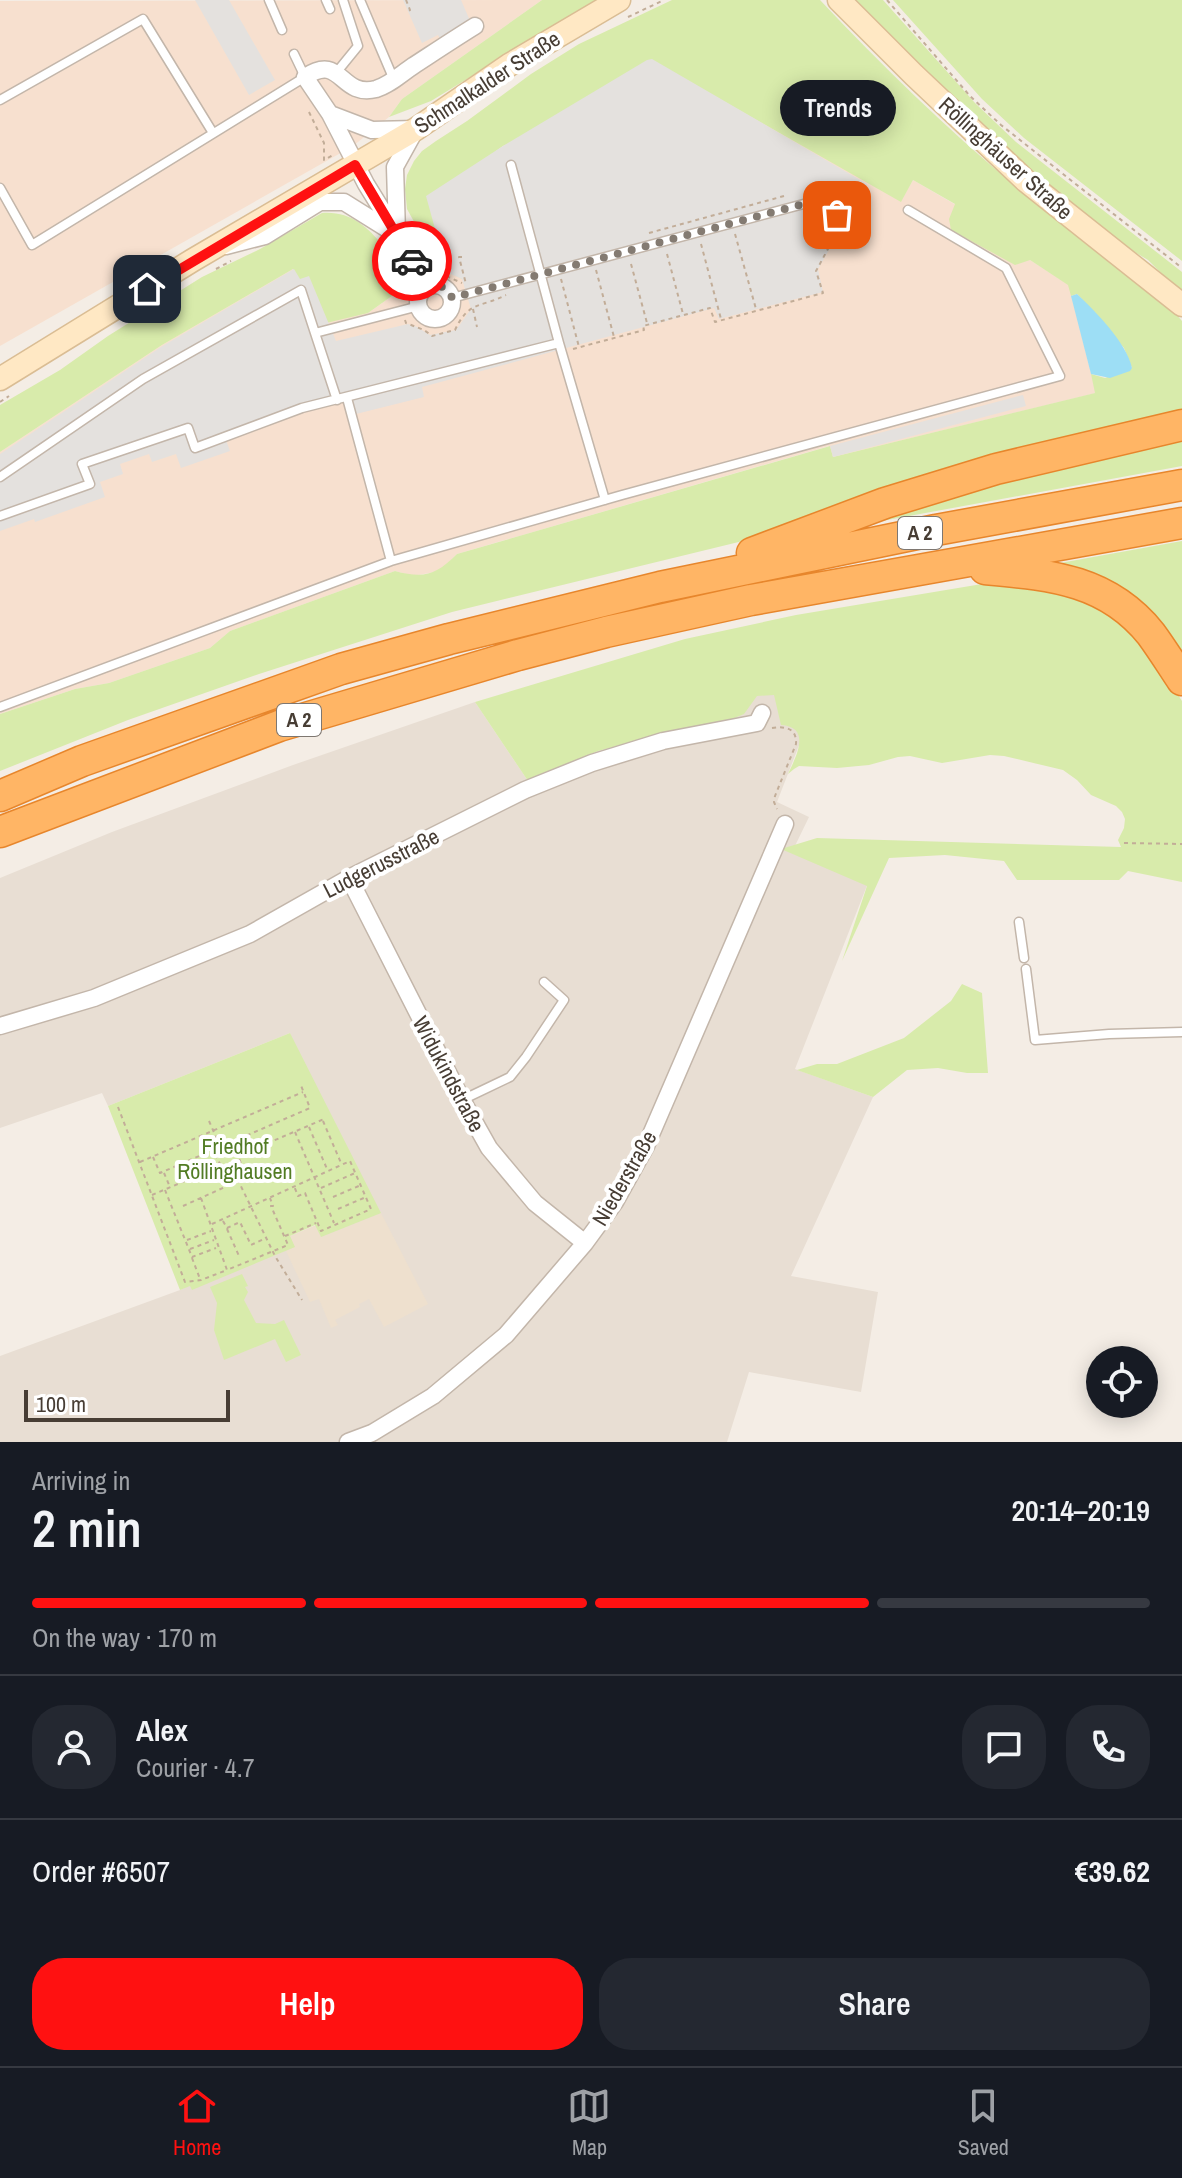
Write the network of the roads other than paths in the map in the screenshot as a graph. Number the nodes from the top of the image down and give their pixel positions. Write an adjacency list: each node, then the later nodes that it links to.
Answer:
1 (269, 0): 8 (lane)
2 (343, 0): 6 (lane)
3 (360, 0): 12 (lane)
4 (619, 0): 15 (main road, Schmalkalder Straße)
5 (839, 0): 27 (main road, Röllinghäuser Straße)
6 (335, 8): 10 (lane)
7 (475, 26): 12 (street)
8 (282, 30)
9 (294, 54): 11 (lane)
10 (335, 74): 11 (street); 12 (street)
11 (305, 77): 14 (street); 16 (lane)
12 (394, 80)
13 (0, 100): 16 (lane)
14 (330, 114): 15 (street); 17 (street)
15 (416, 129): 17 (main road, Schmalkalder Straße); 22 (street)
16 (213, 133): 19 (lane)
17 (355, 165): 22 (street); 23 (main road, Schmalkalder Straße)
18 (511, 165): 24 (lane)
19 (0, 188)
20 (908, 210): 36 (lane)
21 (837, 215): 24 (lane)
22 (397, 234): 23 (street); 25 (street)
23 (220, 247): 31 (main road, Schmalkalder Straße)
24 (542, 280): 26 (lane); 30 (lane)
25 (429, 286): 26 (street); 28 (street)
26 (452, 298): 28 (street)
27 (1182, 305)
28 (419, 306): 29 (lane)
29 (315, 333): 32 (lane); 34 (lane)
30 (560, 348): 32 (lane); 36 (lane)
31 (0, 379)
32 (342, 399): 37 (lane); 39 (lane)
33 (1182, 425): 41 (highway)
34 (0, 477)
35 (1182, 485): 41 (highway, A 2)
36 (605, 500): 39 (lane)
37 (0, 516)
38 (1182, 523): 40 (highway, A 2)
39 (391, 561): 43 (lane)
40 (947, 565): 42 (highway); 47 (highway, A 2)
41 (660, 587): 45 (highway, A 2)
42 (1182, 680)
43 (0, 707)
44 (760, 718): 48 (street, Ludgerusstraße)
45 (0, 796)
46 (785, 824): 56 (street, Niederstraße)
47 (0, 832)
48 (349, 878): 53 (street, Ludgerusstraße); 55 (street, Widukindstraße)
49 (1019, 922): 50 (lane)
50 (1024, 958)
51 (1026, 969): 54 (lane)
52 (544, 982): 55 (lane)
53 (0, 1026)
54 (1182, 1032)
55 (462, 1100): 56 (street, Widukindstraße)
56 (585, 1243): 57 (street, Niederstraße)
57 (376, 1438): 58 (street, Niederstraße)
58 (348, 1442)

